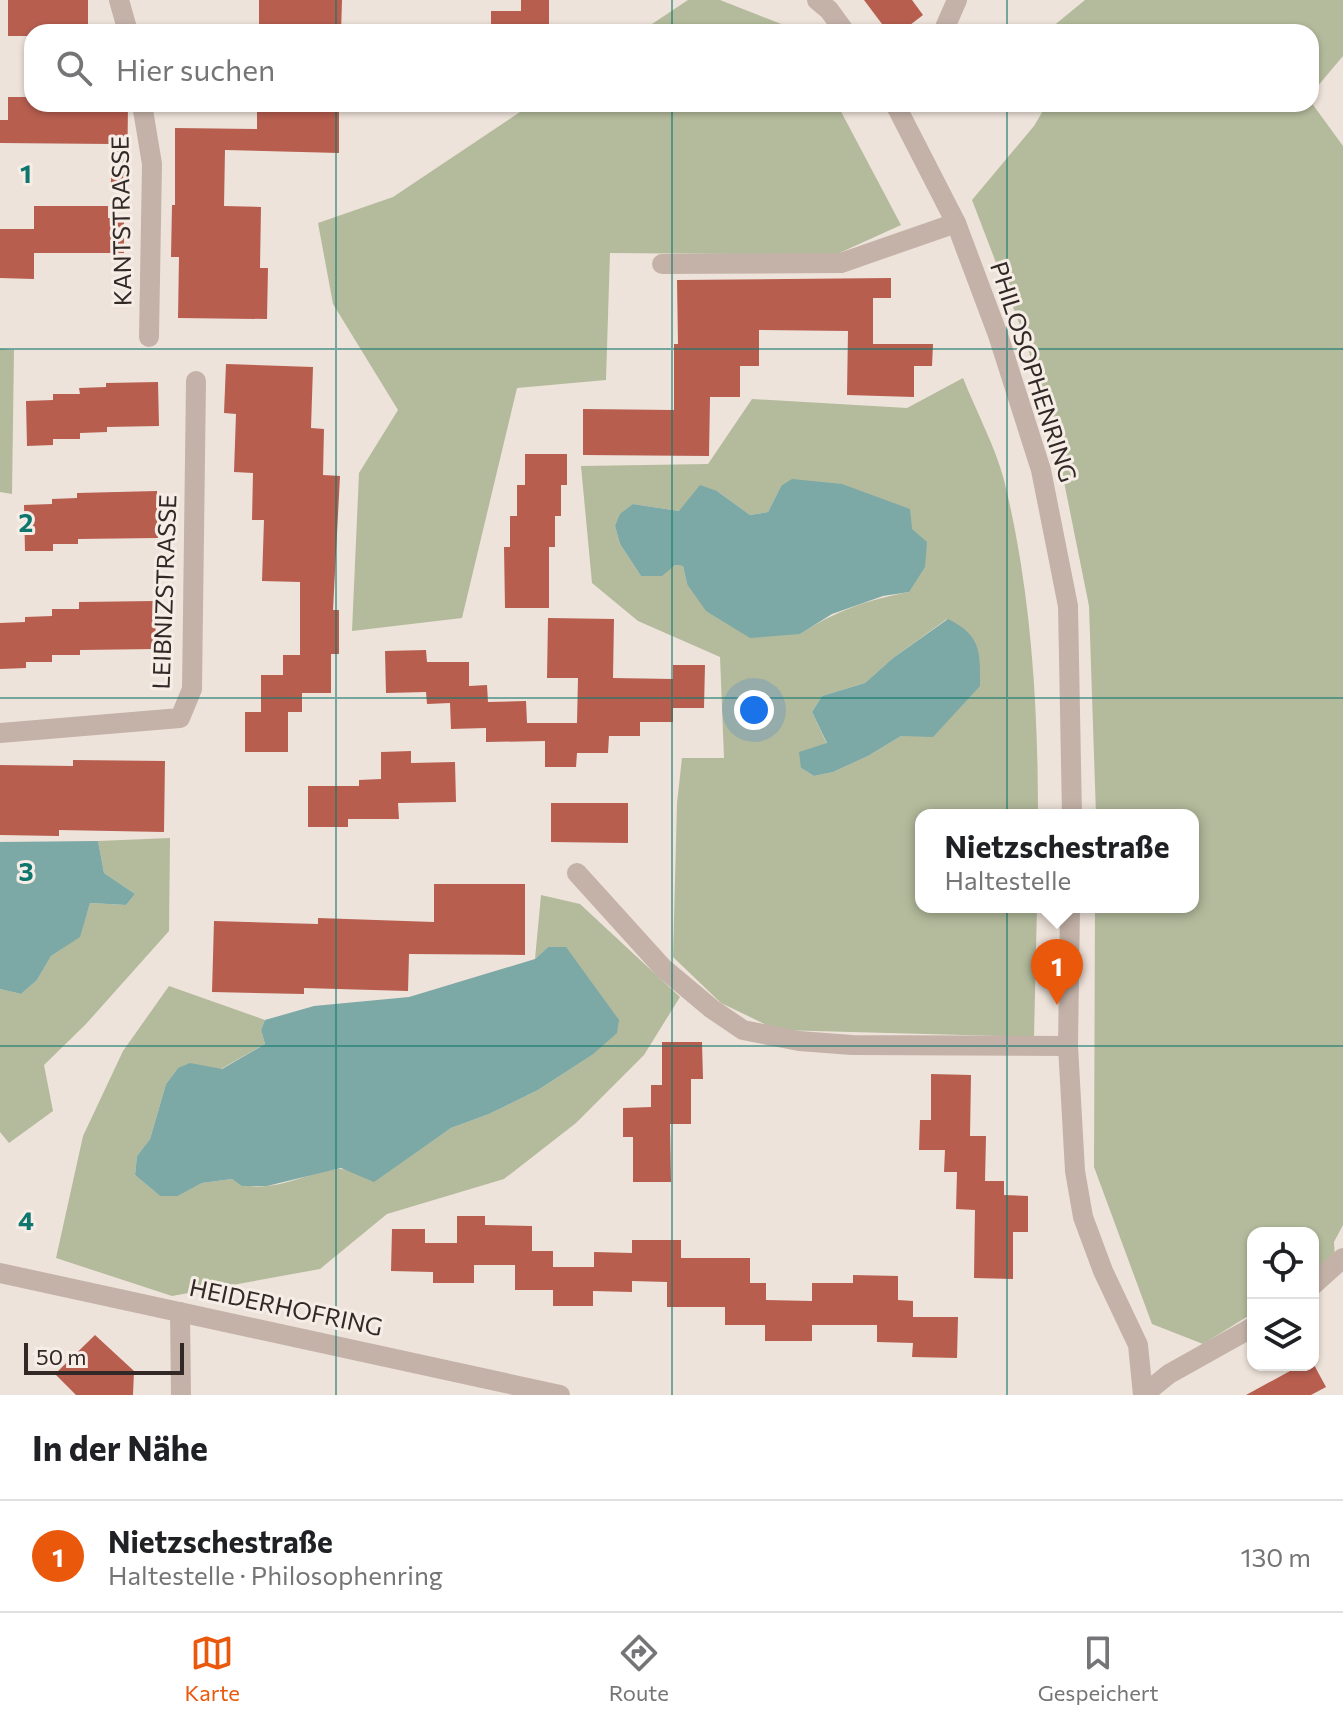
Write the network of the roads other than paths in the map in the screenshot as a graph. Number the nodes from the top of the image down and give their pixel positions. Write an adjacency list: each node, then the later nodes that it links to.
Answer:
1 (119, 0): 4 (street)
2 (817, 0): 5 (street)
3 (957, 0): 6 (street)
4 (126, 24)
5 (839, 24)
6 (946, 24)
7 (144, 112): 11 (street, KANTSTRASSE)
8 (899, 112): 9 (street, PHILOSOPHENRING)
9 (956, 223): 10 (street); 14 (street, PHILOSOPHENRING)
10 (662, 264)
11 (149, 337)
12 (196, 381): 13 (street, LEIBNIZSTRASSE)
13 (0, 733)
14 (1072, 809)
15 (577, 873): 17 (street)
16 (1070, 913): 17 (street)
17 (1068, 1046): 26 (street)
18 (1343, 1258): 20 (street)
19 (0, 1273): 21 (street, HEIDERHOFRING)
20 (1319, 1280)
21 (180, 1312): 23 (street); 24 (street, HEIDERHOFRING)
22 (1247, 1330): 26 (street)
23 (181, 1395)
24 (560, 1395)
25 (1123, 1395): 26 (street)
26 (1141, 1395)

